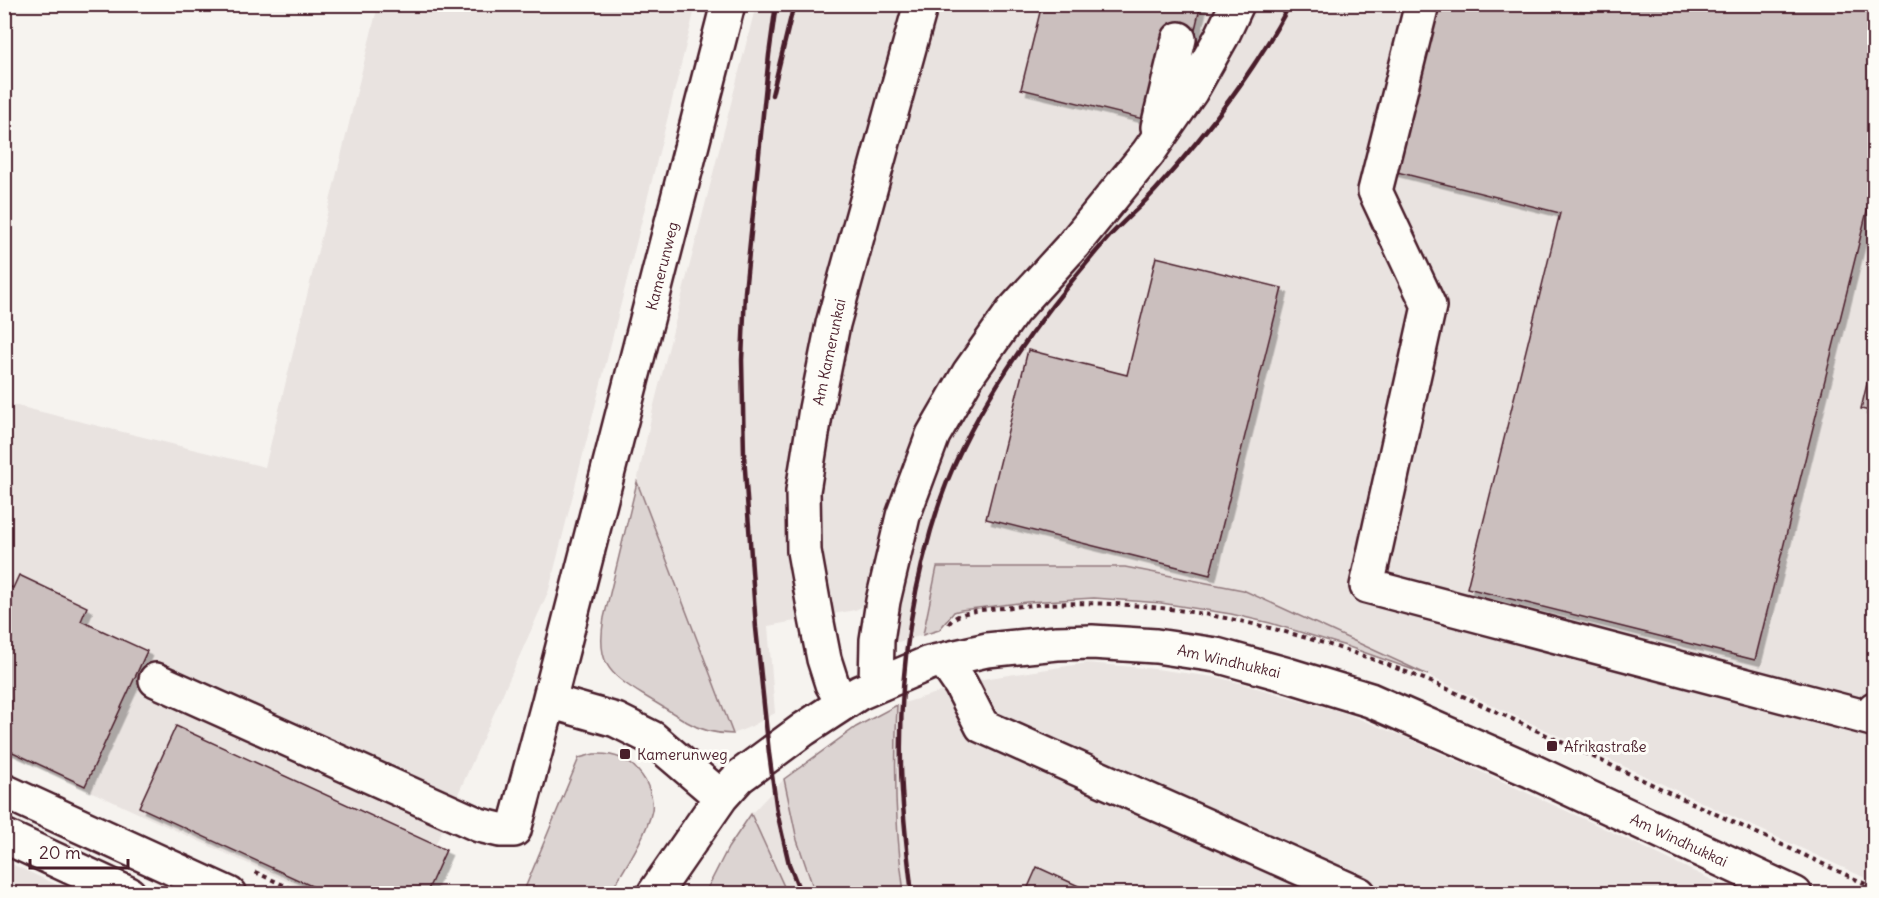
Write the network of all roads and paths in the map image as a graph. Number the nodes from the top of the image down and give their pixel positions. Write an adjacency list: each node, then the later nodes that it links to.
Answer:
1 (728, 4): 12 (street, Kamerunweg)
2 (921, 4): 13 (street, Am Kamerunkai)
3 (1217, 4): 7 (street)
4 (1237, 4): 7 (street)
5 (1422, 4): 14 (street)
6 (1179, 39): 8 (street)
7 (1191, 91): 8 (street)
8 (1148, 153): 11 (street)
9 (944, 660): 11 (street, Am Windhukkai); 23 (street); 24 (street, Am Windhukkai)
10 (156, 680): 12 (street, Kamerunweg)
11 (876, 686): 13 (street, Am Windhukkai)
12 (549, 701): 16 (street)
13 (843, 703): 16 (street, Am Windhukkai)
14 (1875, 709)
15 (4, 791): 20 (street)
16 (721, 796): 18 (street, Am Windhukkai)
17 (4, 836): 19 (street)
18 (686, 846): 21 (street, Am Windhukkai); 22 (street, Am Windhukkai)
19 (129, 894)
20 (229, 894)
21 (654, 894)
22 (672, 894)
23 (1359, 894)
24 (1795, 894)

